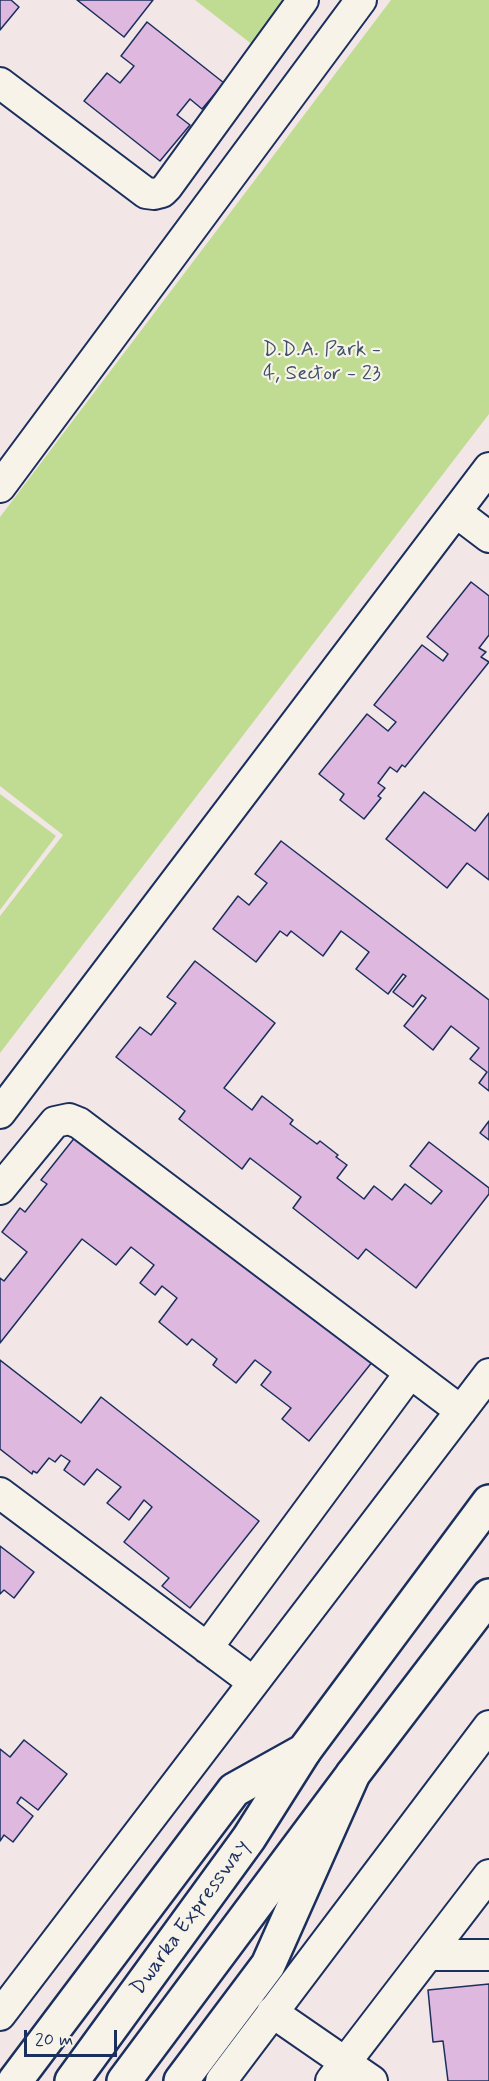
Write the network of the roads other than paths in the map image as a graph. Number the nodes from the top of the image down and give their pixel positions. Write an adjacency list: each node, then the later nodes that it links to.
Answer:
1 (303, 0): 3 (street)
2 (361, 0): 5 (street)
3 (0, 83)
4 (489, 468): 6 (street)
5 (0, 487)
6 (456, 512): 7 (street); 8 (street)
7 (489, 537)
8 (0, 1113)
9 (0, 1189): 10 (street)
10 (410, 1373): 12 (street); 16 (street)
11 (489, 1374): 12 (street)
12 (460, 1412): 17 (street)
13 (0, 1493): 16 (street)
14 (489, 1502): 19 (main road, Dwarka Expressway)
15 (489, 1596): 20 (main road)
16 (207, 1648): 17 (street)
17 (253, 1682): 25 (street)
18 (489, 1726): 24 (street)
19 (304, 1751): 27 (main road); 28 (main road, Dwarka Expressway)
20 (353, 1774): 29 (main road, Dwarka Expressway); 30 (main road)
21 (489, 1875): 22 (street)
22 (428, 1955): 23 (street); 26 (street)
23 (489, 1955)
24 (272, 2012): 26 (street); 31 (street)
25 (0, 2015)
26 (338, 2072): 32 (street)
27 (15, 2081)
28 (72, 2081)
29 (124, 2081)
30 (181, 2081)
31 (220, 2081)
32 (372, 2081)

